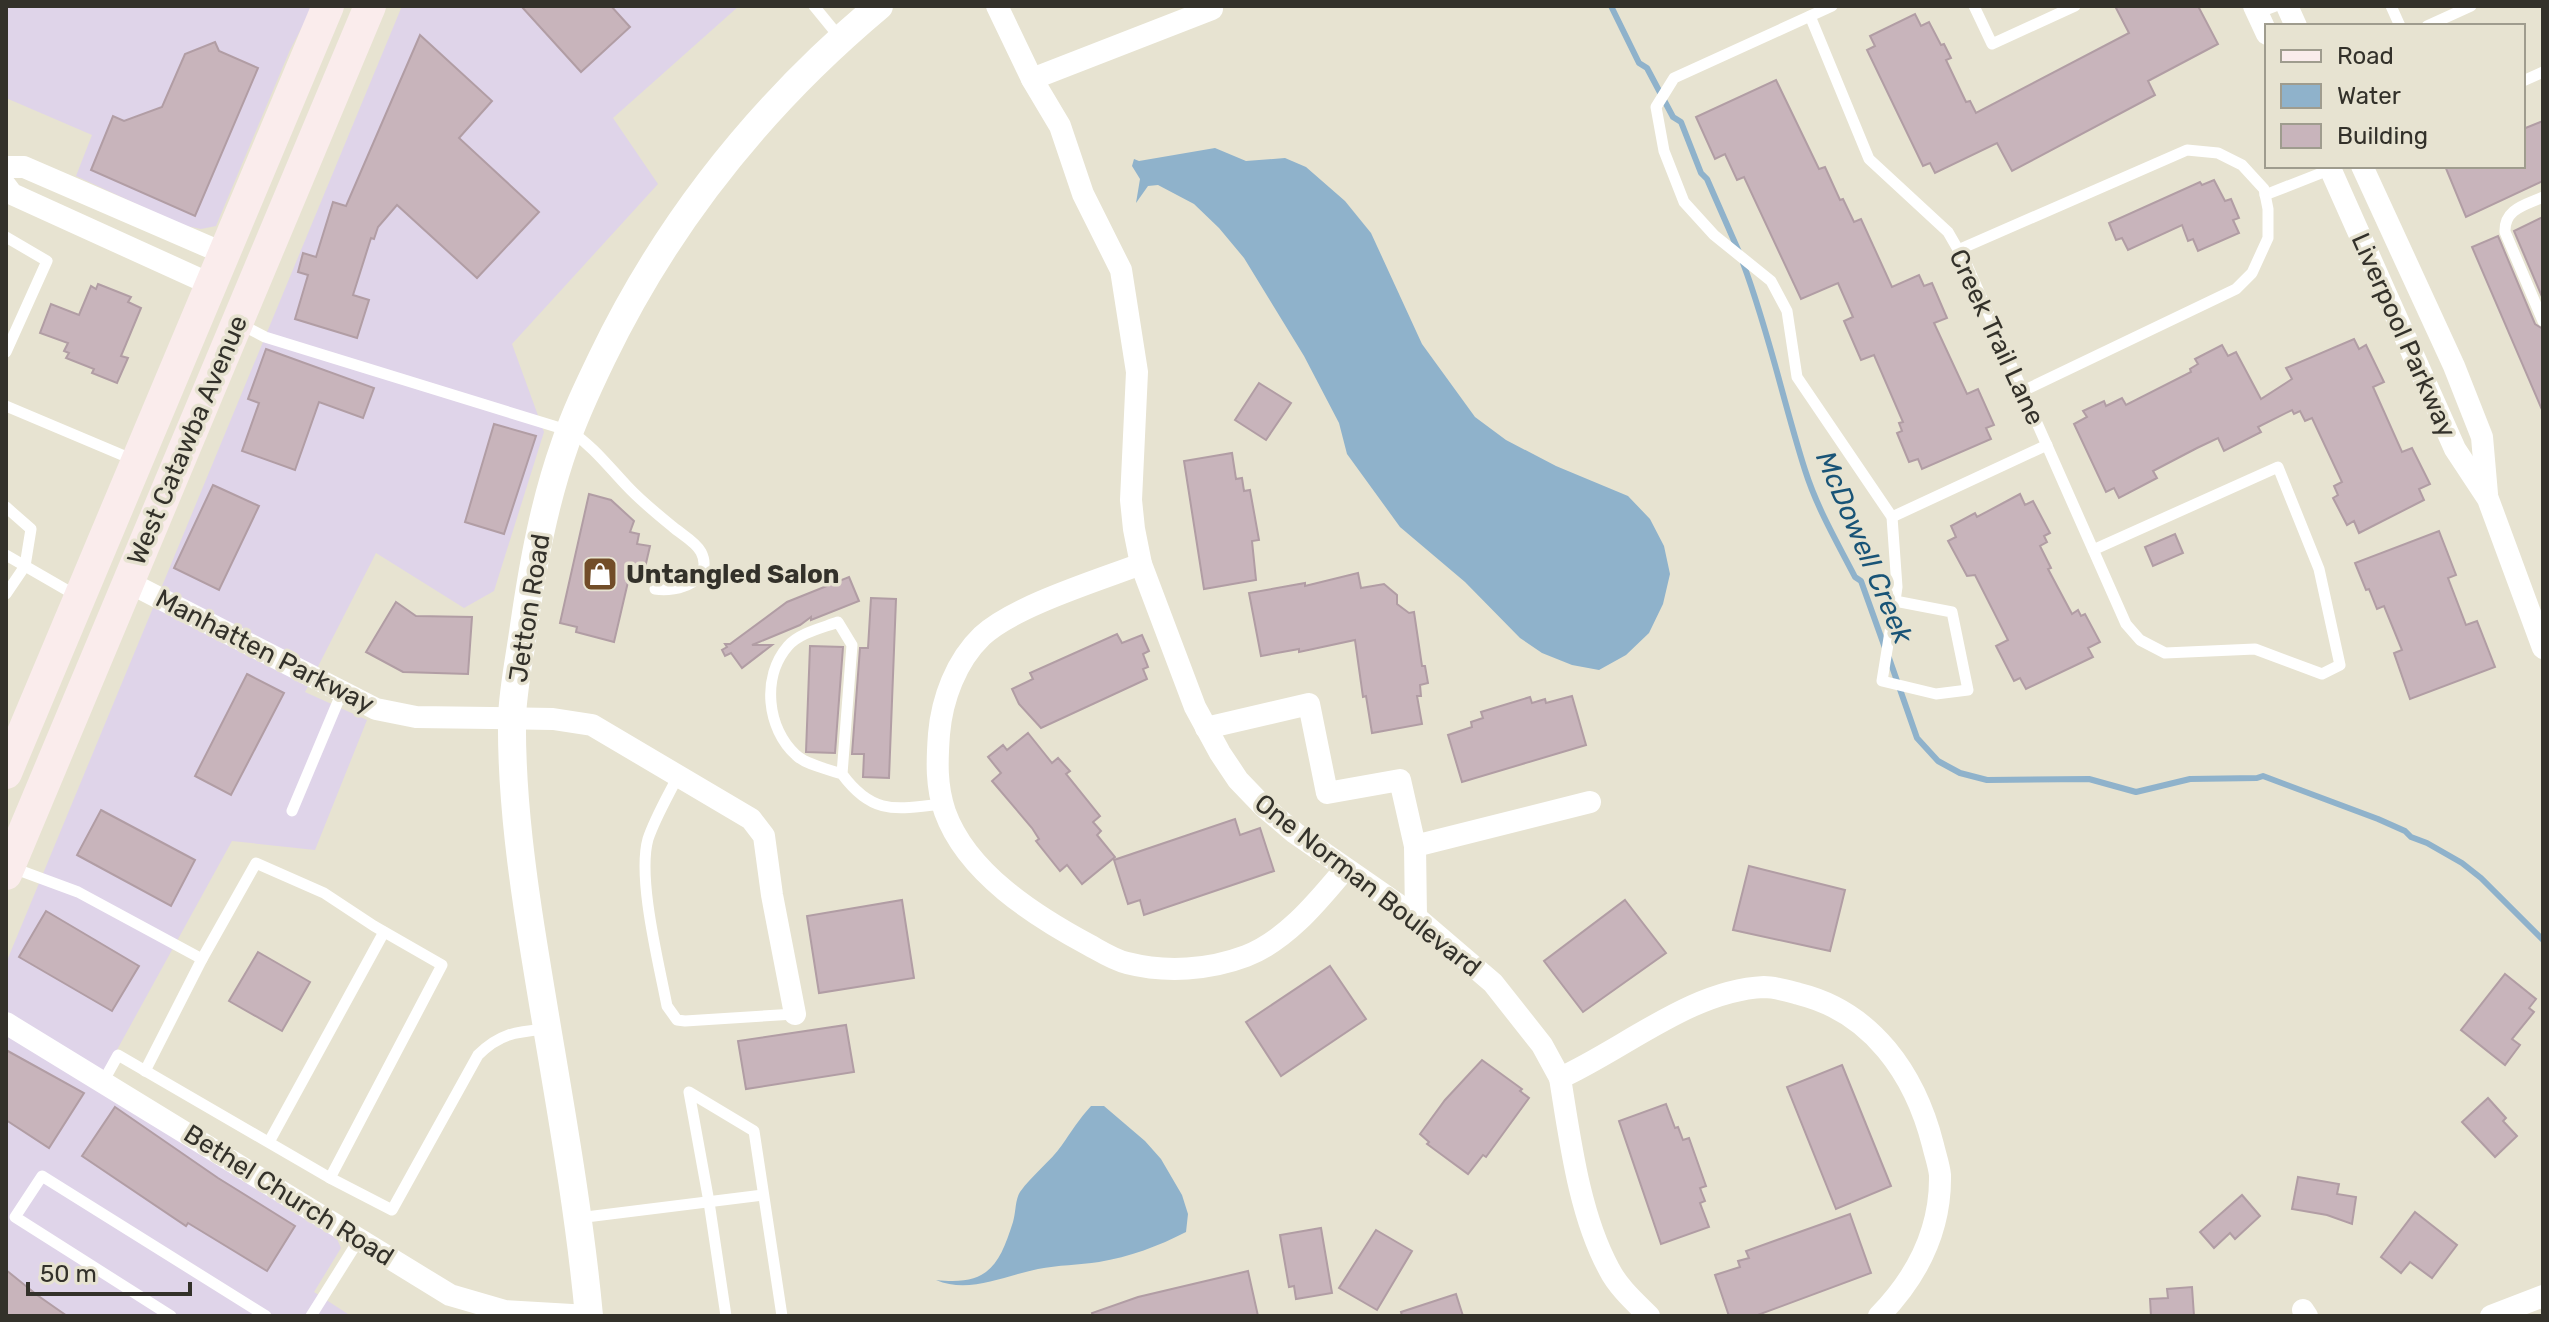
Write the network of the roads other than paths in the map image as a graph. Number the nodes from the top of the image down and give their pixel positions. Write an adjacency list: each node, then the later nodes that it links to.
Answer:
1 (328, 6): 26 (main road, West Catawba Avenue)
2 (349, 6): 15 (main road)
3 (370, 6): 15 (main road, West Catawba Avenue)
4 (814, 6): 14 (lane)
5 (879, 6): 14 (street, Jetton Road)
6 (997, 6): 16 (street, One Norman Boulevard)
7 (1832, 6): 12 (lane)
8 (1974, 6): 9 (lane)
9 (2075, 6)
10 (2471, 6): 13 (lane)
11 (1212, 9): 16 (street)
12 (1810, 16): 25 (lane, Creek Trail Lane); 39 (lane)
13 (2431, 24)
14 (842, 39): 33 (street, Jetton Road)
15 (343, 67): 28 (main road, West Catawba Avenue)
16 (1032, 79): 42 (street, One Norman Boulevard)
17 (6, 167): 26 (street)
18 (2330, 168): 22 (lane)
19 (2332, 168): 37 (street, Liverpool Parkway)
20 (2363, 168): 37 (street, Liverpool Parkway)
21 (6, 186): 27 (street)
22 (2265, 195): 25 (lane); 31 (lane)
23 (2543, 197): 29 (lane)
24 (6, 237): 30 (lane)
25 (1958, 250): 31 (lane, Creek Trail Lane)
26 (223, 253): 27 (main road, West Catawba Avenue); 36 (main road)
27 (210, 284): 35 (main road, West Catawba Avenue)
28 (236, 321): 33 (lane); 36 (main road, West Catawba Avenue)
29 (2543, 321)
30 (6, 352)
31 (2023, 391): 34 (lane, Creek Trail Lane)
32 (6, 406): 35 (lane)
33 (570, 431): 45 (lane); 51 (street, Jetton Road)
34 (2047, 445): 39 (lane); 40 (lane, Creek Trail Lane)
35 (135, 461): 47 (main road, West Catawba Avenue)
36 (168, 484): 44 (main road, West Catawba Avenue)
37 (2488, 499): 49 (street, Liverpool Parkway)
38 (6, 507): 43 (lane)
39 (1892, 517): 48 (lane)
40 (2093, 550): 40 (lane, Creek Trail Lane)
41 (6, 555): 43 (lane)
42 (1141, 564): 52 (street, One Norman Boulevard); 57 (street)
43 (25, 566): 46 (lane); 47 (lane)
44 (128, 582): 50 (street, Manhatten Parkway); 61 (main road, West Catawba Avenue)
45 (655, 589)
46 (6, 594)
47 (81, 598): 53 (main road, West Catawba Avenue)
48 (1895, 601): 48 (lane)
49 (2543, 648)
50 (342, 692): 51 (street, Manhatten Parkway); 58 (lane)
51 (512, 717): 55 (street, Manhatten Parkway); 67 (street, Jetton Road)
52 (1206, 728): 59 (street); 60 (street, One Norman Boulevard)
53 (10, 753)
54 (842, 774): 54 (lane); 57 (lane)
55 (678, 776): 65 (street, Manhatten Parkway); 65 (lane)
56 (1590, 802): 59 (street)
57 (943, 804): 60 (street)
58 (292, 811)
59 (1415, 846): 62 (street)
60 (1345, 869): 62 (street, One Norman Boulevard)
61 (8, 870): 64 (lane)
62 (1416, 917): 69 (street, One Norman Boulevard)
63 (384, 932): 64 (lane); 71 (lane); 72 (lane)
64 (202, 959): 68 (lane)
65 (795, 1014)
66 (6, 1023): 70 (street, Bethel Church Road)
67 (547, 1029): 72 (lane); 75 (street, Jetton Road)
68 (145, 1071): 70 (lane); 71 (lane)
69 (1560, 1078): 84 (street, One Norman Boulevard); 85 (street)
70 (103, 1082): 76 (street, Bethel Church Road)
71 (269, 1142): 72 (lane)
72 (330, 1178)
73 (763, 1195): 74 (lane); 74 (lane); 83 (lane)
74 (709, 1202): 75 (lane); 82 (lane)
75 (577, 1218): 81 (street, Jetton Road)
76 (360, 1238): 80 (lane); 81 (street, Bethel Church Road)
77 (2543, 1296): 86 (street)
78 (171, 1316): 79 (lane)
79 (266, 1316)
80 (311, 1316)
81 (589, 1316)
82 (726, 1316)
83 (782, 1316)
84 (1649, 1316)
85 (1879, 1316)
86 (2491, 1316)

